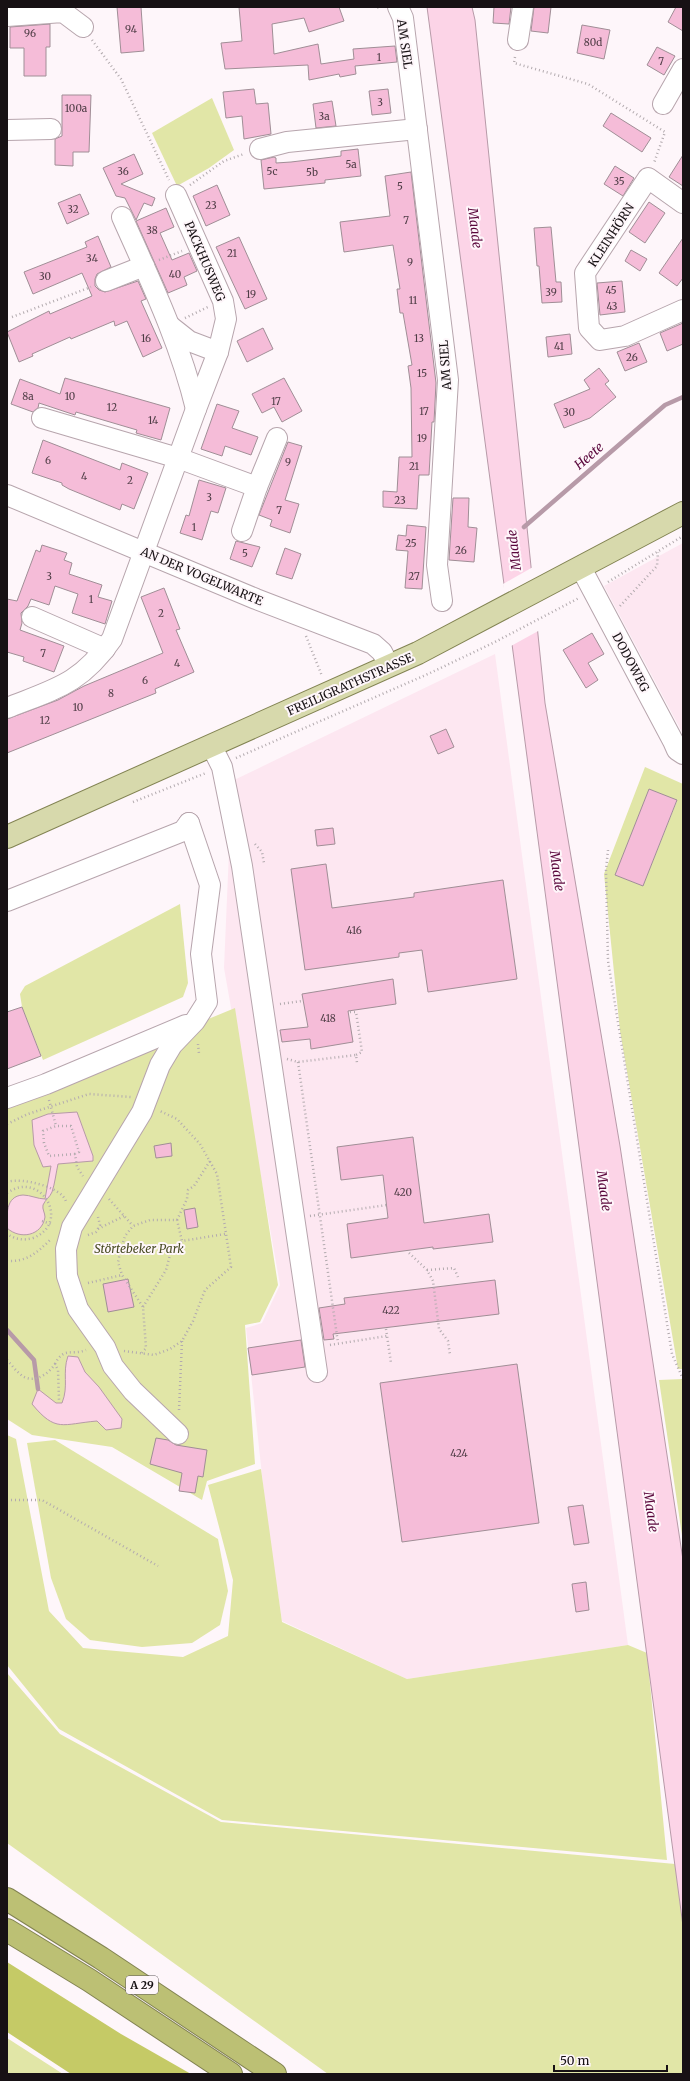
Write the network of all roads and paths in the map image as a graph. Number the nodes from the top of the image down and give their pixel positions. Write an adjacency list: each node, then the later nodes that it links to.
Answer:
1 (398, 7): 9 (street, AM SIEL)
2 (523, 7): 5 (street)
3 (7, 16): 4 (street)
4 (83, 27): 13 (path)
5 (518, 40): 12 (path)
6 (683, 69): 7 (street)
7 (663, 104)
8 (50, 129): 10 (street)
9 (417, 129): 11 (street); 37 (street, AM SIEL)
10 (7, 130)
11 (260, 149): 13 (path)
12 (648, 178): 14 (street); 20 (street, KLEINHÖRN)
13 (176, 195): 16 (street, PACKHUSWEG)
14 (683, 203)
15 (122, 217): 17 (street)
16 (198, 244): 17 (path); 19 (street, PACKHUSWEG)
17 (144, 266): 18 (street); 22 (street)
18 (106, 281): 21 (path)
19 (223, 301): 22 (path); 23 (street, PACKHUSWEG)
20 (683, 310)
21 (12, 317)
22 (169, 325): 23 (street); 24 (street)
23 (218, 352): 24 (street, PACKHUSWEG)
24 (196, 409): 27 (street, PACKHUSWEG)
25 (42, 418): 27 (street)
26 (277, 438): 28 (street)
27 (178, 458): 28 (street); 34 (street, PACKHUSWEG)
28 (257, 487): 31 (street)
29 (7, 494): 34 (street, AN DER VOGELWARTE)
30 (683, 513): 35 (main road, FREILIGRATHSTRASSE)
31 (242, 531)
32 (683, 536): 33 (path)
33 (658, 551): 36 (path); 39 (path)
34 (143, 552): 41 (street, PACKHUSWEG); 42 (street, AN DER VOGELWARTE)
35 (581, 568): 36 (street, DODOWEG); 42 (main road, FREILIGRATHSTRASSE)
36 (593, 591): 39 (street, DODOWEG); 43 (path)
37 (442, 601)
38 (32, 617): 41 (street)
39 (608, 618): 47 (street, DODOWEG)
40 (305, 634): 44 (path)
41 (105, 649): 45 (street, PACKHUSWEG)
42 (390, 666): 46 (main road, FREILIGRATHSTRASSE)
43 (428, 674)
44 (324, 679)
45 (7, 708)
46 (212, 747): 48 (main road, FREILIGRATHSTRASSE); 73 (street)
47 (683, 754)
48 (7, 837)
49 (608, 850): 103 (path)
50 (7, 901): 54 (street)
51 (302, 1001): 52 (path)
52 (274, 1005)
53 (350, 1012): 56 (path)
54 (195, 1021): 59 (street); 60 (street)
55 (283, 1054): 57 (path)
56 (356, 1056): 57 (path); 58 (path)
57 (298, 1062): 71 (path)
58 (357, 1063)
59 (7, 1098)
60 (146, 1105): 61 (path); 65 (path); 67 (street)
61 (50, 1107): 62 (path); 63 (path)
62 (7, 1124)
63 (56, 1126): 64 (path); 64 (path)
64 (75, 1154): 67 (path)
65 (210, 1161): 74 (path); 81 (path)
66 (7, 1182): 70 (path)
67 (98, 1185): 72 (path); 89 (street)
68 (7, 1193): 76 (path)
69 (387, 1204): 71 (path)
70 (67, 1207)
71 (320, 1215): 73 (path); 95 (path)
72 (124, 1216): 78 (path); 79 (path)
73 (294, 1219): 96 (street)
74 (177, 1220): 78 (path); 83 (path)
75 (42, 1221): 76 (path)
76 (50, 1223): 77 (path); 80 (path)
77 (55, 1225)
78 (133, 1226): 87 (path)
79 (98, 1230)
80 (7, 1234)
81 (225, 1234): 83 (path); 93 (path)
82 (53, 1237): 85 (path)
83 (182, 1241): 90 (path)
84 (409, 1253): 86 (path)
85 (7, 1261)
86 (427, 1270): 88 (path); 98 (path)
87 (122, 1275): 89 (path); 90 (path)
88 (458, 1277)
89 (71, 1286): 94 (street)
90 (143, 1307): 97 (path)
91 (386, 1329): 92 (path)
92 (387, 1336): 95 (path); 100 (path)
93 (182, 1341): 97 (path); 105 (path)
94 (102, 1343): 97 (path); 101 (path); 105 (street)
95 (338, 1343): 96 (path)
96 (313, 1347): 102 (street)
97 (142, 1353)
98 (450, 1355)
99 (7, 1360): 101 (path)
100 (390, 1362)
101 (55, 1364): 104 (path)
102 (317, 1372)
103 (683, 1379)
104 (59, 1400)
105 (178, 1434)
106 (7, 1500): 107 (path)
107 (158, 1566)
108 (7, 1899): 111 (highway, A 29)
109 (7, 1930): 110 (highway, A 29)
110 (231, 2074)
111 (275, 2074)

